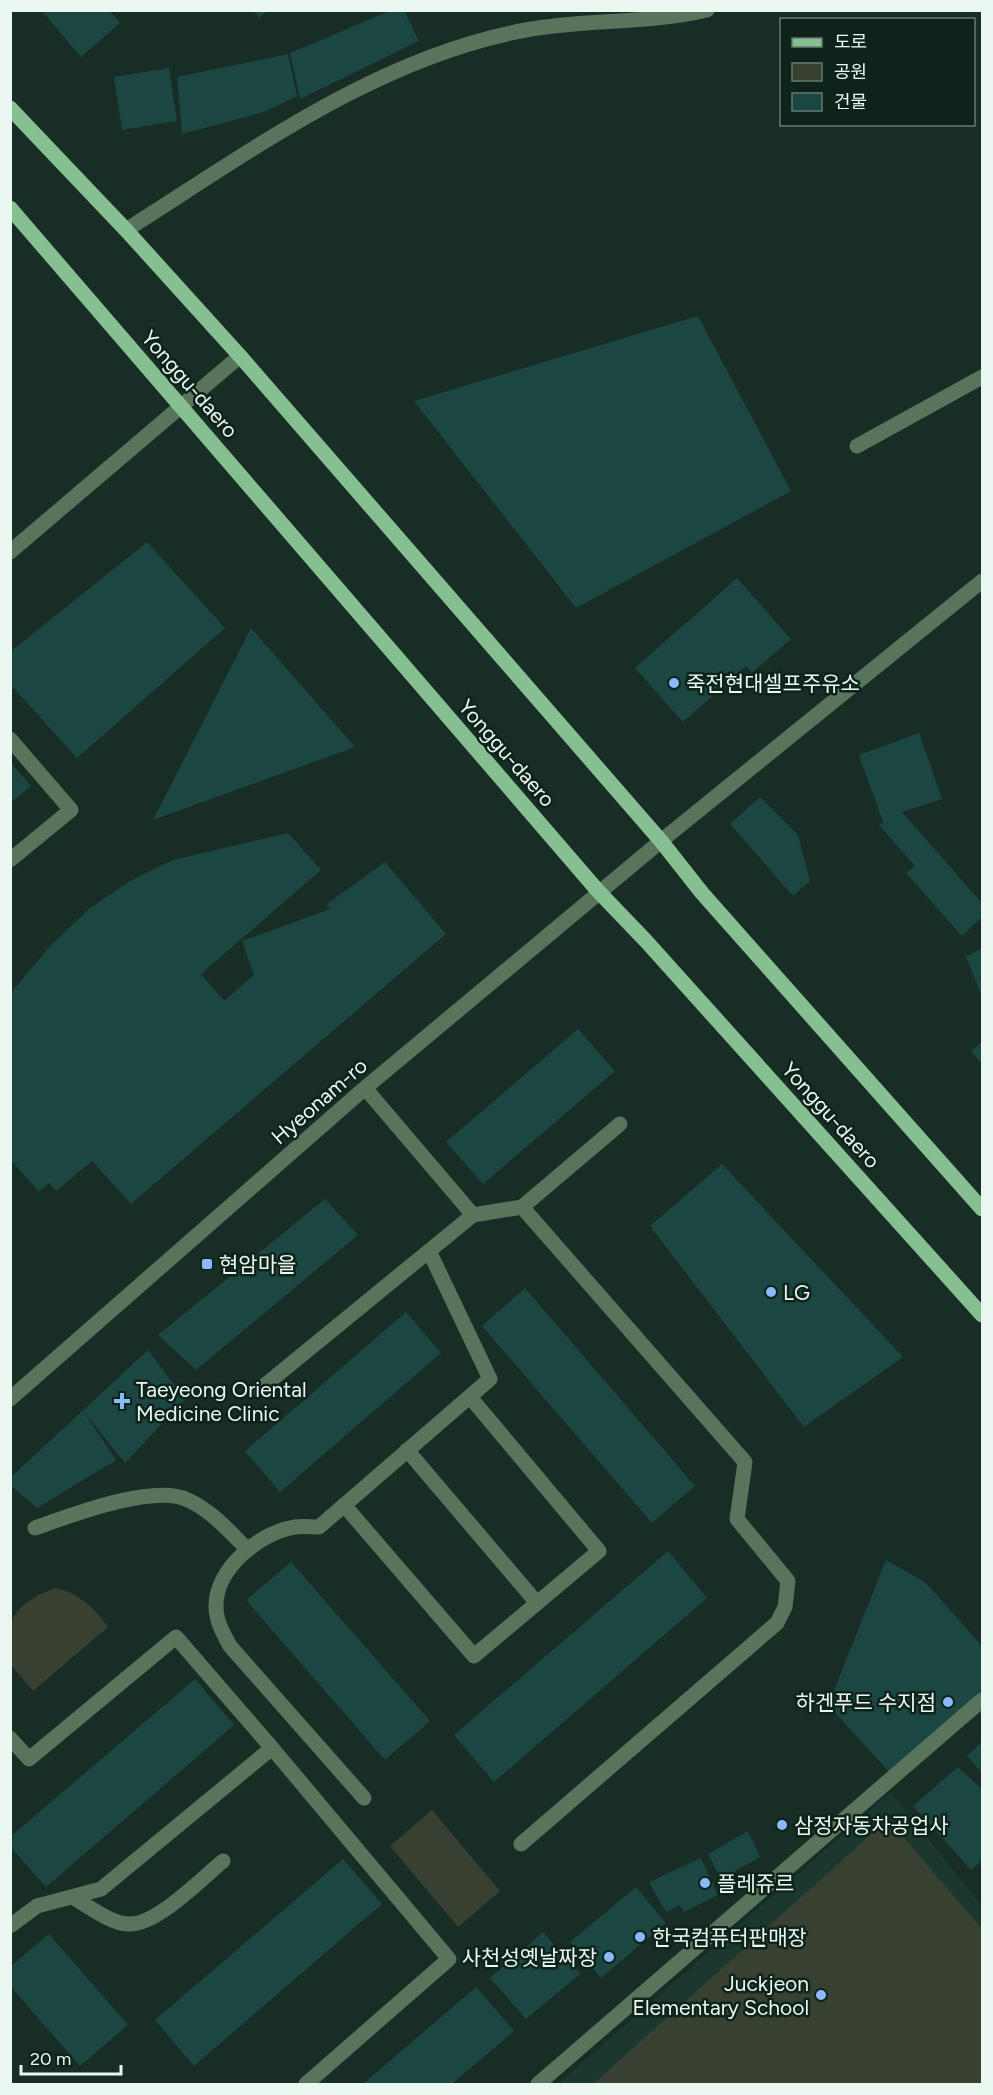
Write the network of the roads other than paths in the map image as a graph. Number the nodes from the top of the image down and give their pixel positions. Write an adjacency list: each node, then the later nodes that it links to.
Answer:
1 (707, 10): 6 (street)
2 (10, 96): 4 (main road)
3 (10, 108): 4 (main road)
4 (65, 167): 6 (main road)
5 (10, 208): 9 (main road, Yonggu-daero)
6 (126, 230): 7 (main road)
7 (240, 356): 9 (street); 14 (main road)
8 (982, 376): 10 (street)
9 (182, 406): 11 (street); 16 (main road, Yonggu-daero)
10 (857, 446)
11 (10, 552)
12 (982, 581): 14 (street, Hyeonam-ro)
13 (10, 739): 15 (street)
14 (661, 841): 16 (street, Hyeonam-ro); 20 (main road)
15 (10, 860)
16 (598, 891): 17 (street, Hyeonam-ro); 23 (main road, Yonggu-daero)
17 (365, 1088): 21 (street); 26 (street, Hyeonam-ro)
18 (620, 1124): 19 (street)
19 (522, 1207): 21 (street); 36 (street)
20 (982, 1209)
21 (473, 1215): 22 (street)
22 (429, 1251): 24 (street); 25 (street)
23 (982, 1315)
24 (260, 1390)
25 (470, 1397): 27 (street); 31 (street)
26 (10, 1399)
27 (407, 1450): 28 (street); 31 (street)
28 (344, 1505): 30 (street); 31 (street)
29 (35, 1528): 30 (street)
30 (248, 1550): 35 (street)
31 (537, 1603)
32 (982, 1700): 41 (street)
33 (10, 1738): 34 (street)
34 (272, 1748): 38 (street); 40 (street)
35 (364, 1798)
36 (522, 1845)
37 (223, 1862): 38 (street)
38 (74, 1898): 39 (street)
39 (10, 1926)
40 (306, 2085)
41 (538, 2085)

